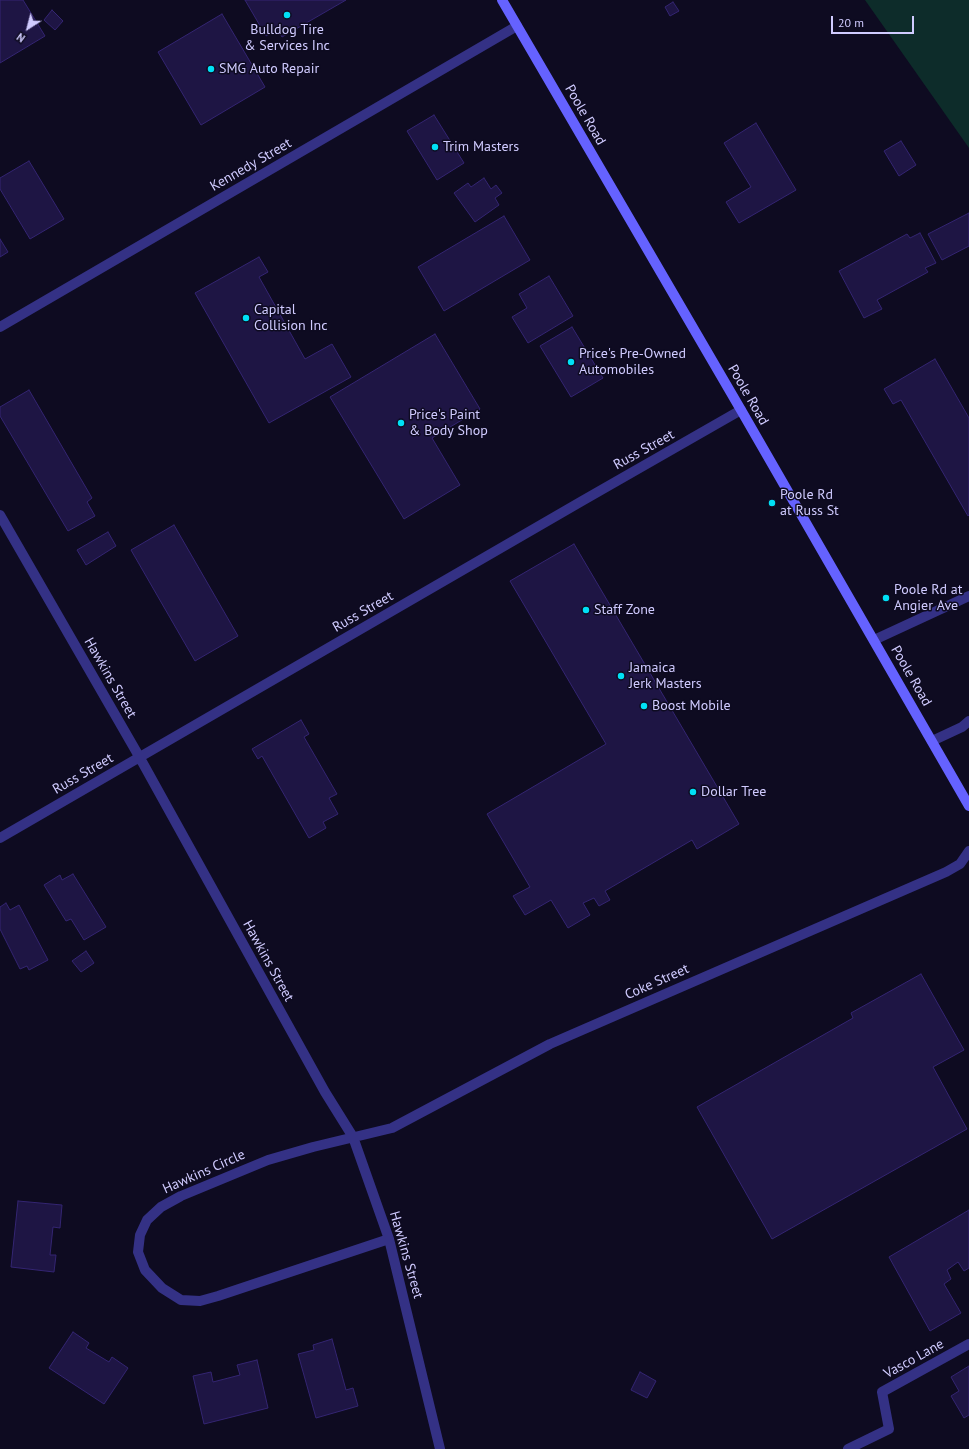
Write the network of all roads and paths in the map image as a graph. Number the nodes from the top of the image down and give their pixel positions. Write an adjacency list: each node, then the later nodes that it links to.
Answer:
1 (502, 0): 2 (main road, Poole Road)
2 (517, 26): 3 (street, Kennedy Street); 4 (main road, Poole Road)
3 (0, 327)
4 (742, 410): 7 (main road, Poole Road); 10 (street, Russ Street)
5 (0, 515): 10 (street, Hawkins Street)
6 (969, 596): 7 (street)
7 (874, 640): 9 (main road, Poole Road)
8 (969, 721): 9 (street)
9 (932, 741): 11 (main road, Poole Road)
10 (140, 758): 12 (street, Russ Street); 14 (street, Hawkins Street)
11 (969, 806)
12 (0, 838)
13 (969, 851): 14 (street, Coke Street)
14 (353, 1137): 15 (street, Hawkins Street); 15 (street, Hawkins Circle)
15 (389, 1239): 17 (street, Hawkins Street)
16 (969, 1344): 18 (street, Vasco Lane)
17 (440, 1449)
18 (848, 1449)

